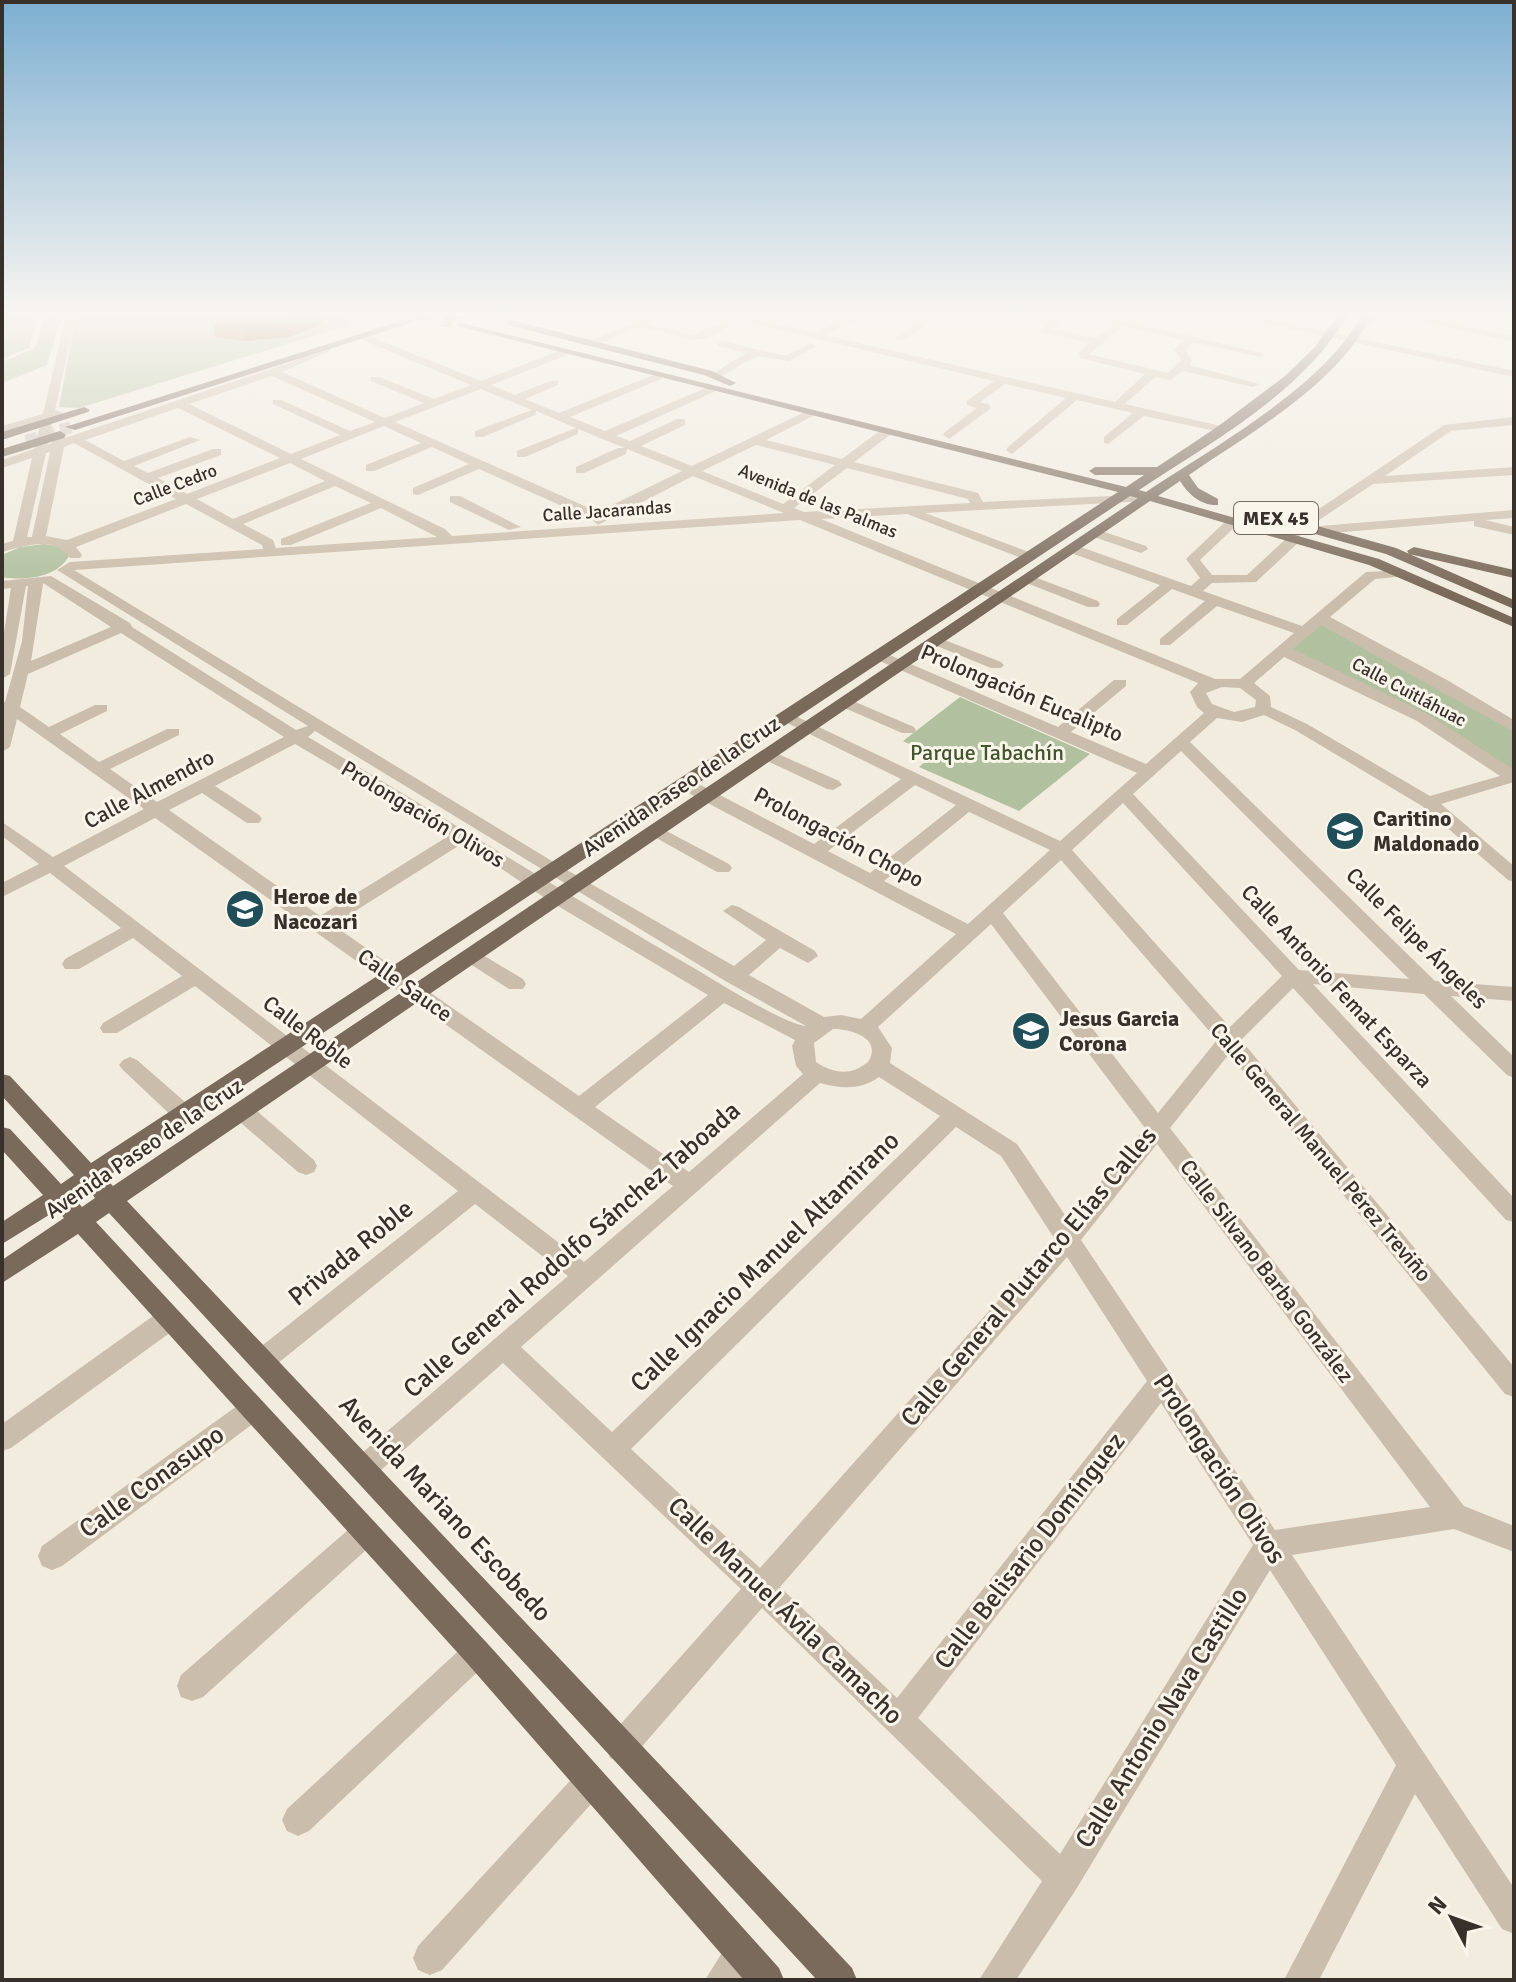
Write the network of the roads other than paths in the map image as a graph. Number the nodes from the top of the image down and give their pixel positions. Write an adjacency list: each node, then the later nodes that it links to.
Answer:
1 (61, 407): 26 (street)
2 (114, 407): 26 (main road)
3 (158, 407): 26 (street)
4 (186, 407): 48 (street)
5 (289, 407): 34 (street)
6 (352, 407): 24 (street)
7 (422, 407): 24 (street, Calle Cedro)
8 (520, 407): 20 (street, Avenida de las Palmas)
9 (536, 407): 22 (street, Avenida de las Palmas)
10 (582, 407): 22 (street)
11 (663, 407): 35 (street)
12 (794, 407): 21 (main road, MEX 45)
13 (833, 407): 32 (main road, MEX 45)
14 (985, 407): 32 (street)
15 (1062, 407): 43 (street)
16 (1124, 407): 19 (street)
17 (1250, 407): 28 (main road, Avenida Paseo de la Cruz)
18 (1275, 407): 59 (main road, Avenida Paseo de la Cruz)
19 (1142, 411): 28 (street); 37 (street)
20 (531, 413): 29 (street, Avenida de las Palmas); 31 (street)
21 (811, 413): 30 (main road, MEX 45); 38 (street)
22 (559, 417): 35 (street, Avenida de las Palmas)
23 (1514, 421): 53 (street)
24 (385, 422): 34 (street, Calle Cedro); 40 (street)
25 (681, 422): 42 (street)
26 (59, 424): 27 (street); 33 (main road); 41 (street); 41 (street); 52 (street); 88 (street)
27 (2, 430)
28 (1221, 430): 55 (main road, Avenida Paseo de la Cruz)
29 (574, 431): 42 (street, Avenida de las Palmas); 46 (street)
30 (886, 432): 49 (street); 66 (main road, MEX 45)
31 (479, 434)
32 (949, 435): 43 (main road, MEX 45)
33 (2, 436)
34 (351, 436): 48 (street, Calle Cedro)
35 (605, 436): 42 (street, Avenida de las Palmas)
36 (194, 440): 52 (street)
37 (1108, 440)
38 (756, 441): 49 (street); 60 (street)
39 (2, 442): 44 (main road)
40 (432, 443): 51 (street); 54 (street)
41 (41, 446): 44 (main road); 50 (street); 90 (street)
42 (626, 449): 56 (street); 60 (street, Avenida de las Palmas)
43 (1012, 450): 57 (main road, MEX 45)
44 (2, 451)
45 (217, 452): 61 (street)
46 (521, 454)
47 (1514, 458): 53 (street)
48 (289, 460): 63 (street); 68 (street, Calle Cedro)
49 (843, 463): 69 (street); 75 (street)
50 (2, 464)
51 (479, 464): 65 (street); 79 (street)
52 (124, 465): 61 (street)
53 (1392, 466): 62 (street)
54 (370, 468)
55 (1163, 468): 57 (main road); 66 (main road, Avenida Paseo de la Cruz)
56 (580, 470)
57 (1095, 471): 66 (main road, MEX 45)
58 (1514, 471): 62 (street)
59 (1182, 473): 64 (main road, Avenida Paseo de la Cruz); 70 (main road)
60 (688, 474): 73 (street, Avenida de las Palmas); 75 (street, Avenida de las Palmas); 79 (street)
61 (147, 478): 68 (street)
62 (1370, 480): 85 (street)
63 (333, 482): 71 (street); 81 (street)
64 (1161, 488): 66 (main road, Avenida Paseo de la Cruz); 70 (main road, MEX 45)
65 (418, 491)
66 (1129, 494): 69 (street, Calle Jacarandas); 72 (main road, MEX 45); 72 (main road); 86 (main road, Avenida Paseo de la Cruz); 96 (main road, Avenida Paseo de la Cruz)
67 (455, 499): 82 (street)
68 (187, 500): 81 (street); 97 (street, Calle Cedro)
69 (976, 501): 74 (street, Calle Jacarandas); 75 (street, Calle Jacarandas)
70 (1213, 502): 85 (main road, MEX 45)
71 (380, 504): 87 (street); 89 (street)
72 (1191, 509): 80 (main road, MEX 45)
73 (764, 510): 75 (street, Calle Jacarandas); 79 (street, Calle Jacarandas)
74 (903, 510): 77 (street, Calle Jacarandas); 96 (street)
75 (783, 513): 77 (street, Calle Jacarandas); 87 (street, Calle Jacarandas); 95 (street, Avenida de las Palmas)
76 (1514, 514): 78 (street)
77 (800, 516): 95 (street, Avenida de las Palmas)
78 (1474, 517): 83 (street); 84 (street)
79 (598, 519): 82 (street, Calle Jacarandas)
80 (1234, 521): 85 (main road, MEX 45); 103 (street)
81 (232, 524): 91 (street)
82 (514, 527): 87 (street, Calle Jacarandas)
83 (1320, 530): 85 (main road, MEX 45); 94 (main road, MEX 45)
84 (1514, 531)
85 (1299, 532): 99 (main road, MEX 45); 103 (street)
86 (1096, 533): 92 (main road, Avenida Paseo de la Cruz); 93 (street)
87 (444, 536): 89 (street, Calle Jacarandas); 91 (street, Calle Jacarandas)
88 (38, 541): 90 (street); 97 (street)
89 (286, 542): 91 (street, Calle Jacarandas)
90 (8, 545)
91 (269, 547): 97 (street, Calle Jacarandas)
92 (1073, 549): 102 (main road, Avenida Paseo de la Cruz); 105 (street)
93 (1141, 549)
94 (1391, 551): 98 (main road, MEX 45); 99 (main road); 101 (main road)
95 (880, 553): 110 (street, Avenida de las Palmas)
96 (1029, 557): 110 (main road, Avenida Paseo de la Cruz)
97 (69, 559): 104 (street, Calle Cedro); 121 (street, Prolongación Olivos)
98 (1419, 562): 100 (main road); 108 (main road); 113 (main road, MEX 45)
99 (1372, 568): 100 (street); 114 (street)
100 (1401, 573): 116 (main road)
101 (1514, 574)
102 (1029, 579): 110 (main road, Avenida Paseo de la Cruz); 112 (street)
103 (1208, 579): 109 (street)
104 (41, 580): 107 (street, Calle Cedro); 117 (street, Prolongación Olivos); 119 (street)
105 (1170, 584): 109 (street); 115 (street)
106 (2, 585): 107 (street, Calle Cedro)
107 (19, 585): 123 (street)
108 (1514, 586)
109 (1193, 592): 111 (street)
110 (985, 597): 120 (main road, Avenida Paseo de la Cruz); 126 (main road, Avenida Paseo de la Cruz); 133 (street, Avenida de las Palmas)
111 (1215, 600): 118 (street); 122 (street)
112 (1093, 604)
113 (1514, 605)
114 (1318, 617): 118 (street); 142 (street)
115 (1122, 622)
116 (1514, 623)
117 (125, 626): 125 (street, Prolongación Olivos); 129 (street)
118 (1302, 631): 124 (street)
119 (29, 641): 123 (street); 129 (street)
120 (937, 641): 127 (main road, Avenida Paseo de la Cruz); 128 (street)
121 (184, 642): 125 (street); 140 (street, Prolongación Olivos)
122 (1165, 642)
123 (6, 644): 130 (street)
124 (1282, 650): 132 (street); 153 (street, Calle Cuitláhuac)
125 (163, 651): 147 (street, Prolongación Olivos)
126 (880, 656): 127 (street, Prolongación Eucalipto); 139 (main road, Avenida Paseo de la Cruz)
127 (901, 665): 134 (main road, Avenida Paseo de la Cruz); 145 (street, Prolongación Eucalipto)
128 (996, 665)
129 (22, 671): 135 (street)
130 (2, 674)
131 (1120, 683): 145 (street)
132 (1243, 684): 133 (street); 137 (street)
133 (1205, 688): 138 (street)
134 (846, 703): 141 (main road, Avenida Paseo de la Cruz); 143 (street)
135 (6, 707): 146 (street, Calle Sauce); 149 (street)
136 (101, 708): 146 (street)
137 (1263, 709): 138 (street); 162 (street)
138 (1214, 712): 148 (street)
139 (787, 717): 141 (street); 156 (main road, Avenida Paseo de la Cruz)
140 (317, 726): 147 (street, Calle Almendro); 155 (street, Prolongación Olivos)
141 (809, 727): 150 (main road, Avenida Paseo de la Cruz); 154 (street)
142 (1514, 727)
143 (908, 730)
144 (173, 732): 151 (street)
145 (1060, 733): 152 (street, Prolongación Eucalipto)
146 (47, 734): 151 (street, Calle Sauce)
147 (296, 737): 158 (street, Calle Almendro); 160 (street, Prolongación Olivos)
148 (1181, 742): 152 (street); 194 (street, Calle Felipe Ángeles)
149 (2, 747)
150 (769, 755): 157 (street); 161 (main road, Avenida Paseo de la Cruz)
151 (98, 769): 164 (street, Calle Sauce)
152 (1147, 771): 159 (street)
153 (1514, 777): 162 (street)
154 (913, 778): 163 (street); 170 (street)
155 (410, 782): 160 (street); 173 (street, Prolongación Olivos)
156 (685, 784): 161 (street, Prolongación Chopo); 173 (main road, Avenida Paseo de la Cruz)
157 (833, 785)
158 (203, 786): 164 (street, Calle Almendro); 165 (street)
159 (1123, 793): 169 (street); 189 (street, Calle Antonio Femat Esparza)
160 (391, 794): 168 (street, Prolongación Olivos)
161 (708, 796): 167 (main road, Avenida Paseo de la Cruz); 170 (street, Prolongación Chopo)
162 (1428, 802): 174 (street)
163 (968, 804): 169 (street); 175 (street)
164 (156, 810): 171 (street, Calle Almendro); 182 (street, Calle Sauce)
165 (253, 819)
166 (2, 827): 171 (street, Calle Roble)
167 (657, 831): 172 (street); 177 (main road, Avenida Paseo de la Cruz)
168 (463, 835): 176 (street, Prolongación Olivos); 182 (street)
169 (1061, 849): 181 (street); 200 (street, Calle General Manuel Pérez Treviño)
170 (816, 852): 175 (street, Prolongación Chopo)
171 (51, 865): 178 (street, Calle Almendro); 183 (street, Calle Roble)
172 (723, 868)
173 (554, 870): 176 (main road, Avenida Paseo de la Cruz); 177 (street, Prolongación Olivos)
174 (1514, 876)
175 (872, 881): 184 (street, Prolongación Chopo)
176 (533, 882): 179 (street, Prolongación Olivos); 191 (main road, Avenida Paseo de la Cruz)
177 (579, 885): 179 (main road, Avenida Paseo de la Cruz); 193 (street, Prolongación Olivos)
178 (2, 891)
179 (558, 898): 186 (main road, Avenida Paseo de la Cruz); 193 (street, Prolongación Olivos)
180 (732, 911): 185 (street)
181 (992, 912): 184 (street); 212 (street, Calle Silvano Barba González)
182 (319, 925): 191 (street, Calle Sauce)
183 (134, 929): 188 (street); 190 (street, Calle Roble)
184 (970, 933): 197 (street)
185 (779, 939): 187 (street); 193 (street)
186 (471, 955): 192 (street); 195 (main road, Avenida Paseo de la Cruz)
187 (808, 956)
188 (72, 964)
189 (1294, 976): 194 (street); 200 (street, Calle General Plutarco Elías Calles); 220 (street, Calle Antonio Femat Esparza)
190 (196, 977): 198 (street); 201 (street, Calle Roble)
191 (394, 977): 195 (street, Calle Sauce); 201 (main road, Avenida Paseo de la Cruz)
192 (516, 984)
193 (728, 986): 199 (street, Prolongación Olivos); 208 (street)
194 (1432, 986): 196 (street); 205 (street, Calle Felipe Ángeles)
195 (416, 993): 202 (main road, Avenida Paseo de la Cruz); 208 (street, Calle Sauce)
196 (1514, 994)
197 (865, 1027): 199 (street); 204 (street)
198 (110, 1028)
199 (814, 1031): 206 (street)
200 (1229, 1040): 212 (street, Calle General Plutarco Elías Calles); 230 (street, Calle General Manuel Pérez Treviño)
201 (287, 1047): 202 (street, Calle Roble); 210 (main road, Avenida Paseo de la Cruz)
202 (310, 1064): 209 (main road, Avenida Paseo de la Cruz); 217 (street, Calle Roble)
203 (130, 1065): 210 (street)
204 (878, 1066): 206 (street); 211 (street, Prolongación Olivos)
205 (1514, 1070)
206 (817, 1074): 216 (street, Calle General Rodolfo Sánchez Taboada)
207 (2, 1082): 215 (main road, Avenida Mariano Escobedo)
208 (579, 1108): 216 (street, Calle Sauce)
209 (242, 1111): 214 (street); 219 (main road, Avenida Paseo de la Cruz)
210 (184, 1114): 215 (main road, Avenida Paseo de la Cruz)
211 (955, 1115): 223 (street, Prolongación Olivos); 233 (street, Calle Ignacio Manuel Altamirano)
212 (1157, 1126): 223 (street, Calle General Plutarco Elías Calles); 235 (street, Calle Silvano Barba González)
213 (2, 1135): 218 (main road)
214 (306, 1166)
215 (89, 1176): 218 (main road, Avenida Paseo de la Cruz); 219 (main road, Avenida Mariano Escobedo)
216 (688, 1184): 225 (street, Calle General Rodolfo Sánchez Taboada)
217 (474, 1191): 225 (street, Calle Roble); 228 (street, Privada Roble)
218 (59, 1196): 221 (main road); 222 (main road, Avenida Paseo de la Cruz)
219 (111, 1199): 221 (main road, Avenida Paseo de la Cruz); 228 (main road, Avenida Mariano Escobedo)
220 (1514, 1213)
221 (81, 1219): 224 (main road, Avenida Paseo de la Cruz); 226 (main road)
222 (2, 1234)
223 (1068, 1239): 229 (street, Prolongación Olivos); 240 (street, Calle General Plutarco Elías Calles)
224 (2, 1273)
225 (584, 1275): 227 (street, Calle General Rodolfo Sánchez Taboada)
226 (169, 1319): 231 (main road); 232 (street)
227 (503, 1347): 233 (street, Calle Manuel Ávila Camacho); 234 (street, Calle General Rodolfo Sánchez Taboada)
228 (263, 1360): 234 (main road, Avenida Mariano Escobedo)
229 (1162, 1382): 238 (street, Prolongación Olivos); 243 (street, Calle Belisario Domínguez)
230 (1514, 1386)
231 (253, 1409): 236 (main road); 239 (street, Calle Conasupo)
232 (2, 1439)
233 (614, 1448): 240 (street, Calle Manuel Ávila Camacho)
234 (364, 1468): 244 (main road, Avenida Mariano Escobedo)
235 (1454, 1516): 237 (street); 238 (street)
236 (366, 1532): 241 (main road); 242 (street)
237 (1514, 1539)
238 (1269, 1545): 245 (street, Prolongación Olivos); 248 (street, Calle Antonio Nava Castillo)
239 (52, 1556)
240 (761, 1588): 243 (street, Calle Manuel Ávila Camacho); 244 (street, Calle General Plutarco Elías Calles)
241 (477, 1653): 246 (main road); 247 (street)
242 (192, 1686)
243 (899, 1719): 248 (street, Calle Manuel Ávila Camacho)
244 (621, 1747): 254 (main road, Avenida Mariano Escobedo)
245 (1413, 1765): 249 (street, Prolongación Olivos); 256 (street)
246 (590, 1782): 250 (main road); 251 (street)
247 (298, 1820)
248 (1063, 1879): 255 (street, Calle Antonio Nava Castillo)
249 (1514, 1917)
250 (742, 1952): 252 (street); 253 (main road)
251 (430, 1958)
252 (722, 1980)
253 (767, 1980)
254 (840, 1980)
255 (996, 1980)
256 (1301, 1980)

